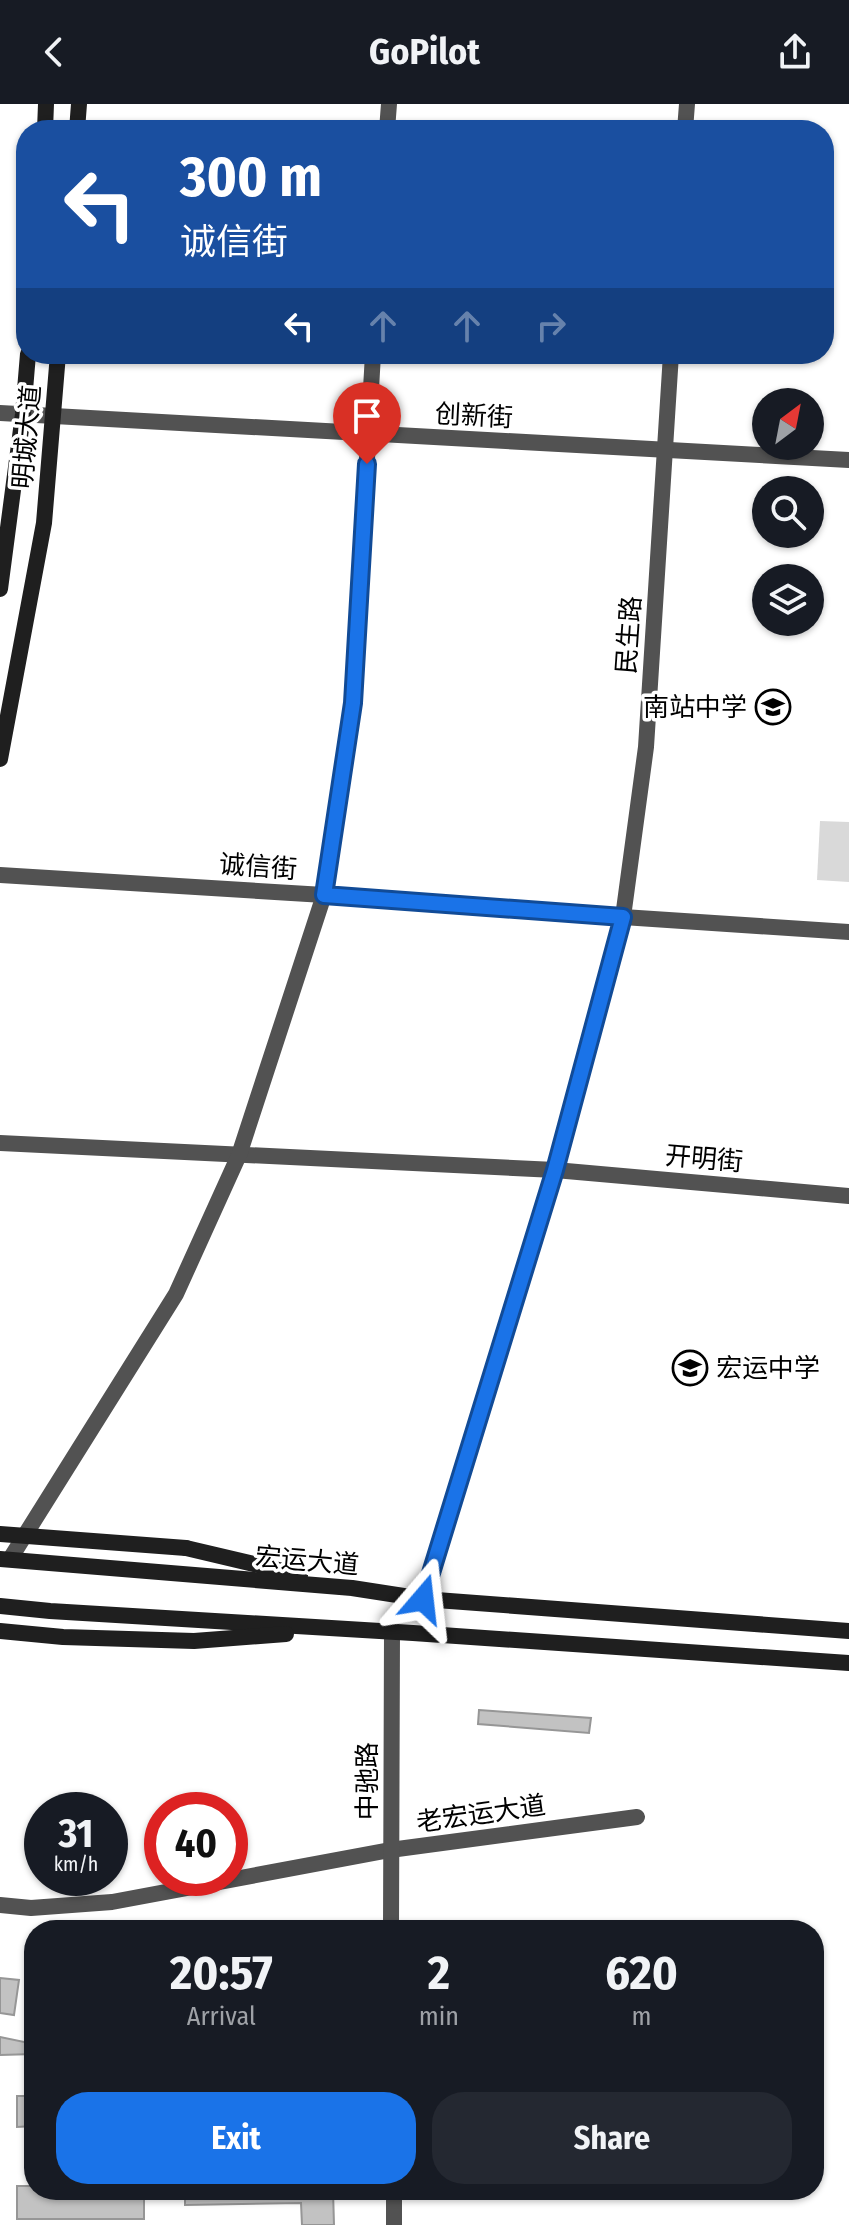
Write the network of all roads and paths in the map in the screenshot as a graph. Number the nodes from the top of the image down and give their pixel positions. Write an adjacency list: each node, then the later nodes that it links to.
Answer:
1 (27, 364): 6 (main road, 明城大道)
2 (57, 364): 7 (main road, 明城大道)
3 (372, 364): 8 (street)
4 (670, 364): 9 (street, 民生路)
5 (0, 413): 6 (street, 创新街)
6 (23, 414): 7 (street, 创新街); 11 (main road, 明城大道)
7 (53, 416): 8 (street, 创新街); 12 (main road, 明城大道)
8 (368, 435): 9 (street, 创新街); 14 (street)
9 (665, 450): 10 (street, 创新街); 15 (street, 民生路)
10 (849, 460)
11 (0, 589)
12 (0, 759)
13 (0, 875): 14 (street, 诚信街)
14 (324, 895): 15 (street, 诚信街); 18 (street)
15 (623, 917): 16 (street, 诚信街); 19 (street, 民生路)
16 (849, 932)
17 (0, 1143): 18 (street, 开明街)
18 (239, 1155): 19 (street, 开明街); 22 (street)
19 (555, 1170): 20 (street, 开明街); 24 (street, 民生路)
20 (849, 1196)
21 (0, 1534): 23 (main road, bridge)
22 (5, 1559): 23 (main road, 宏运大道)
23 (352, 1588): 24 (main road, 宏运大道)
24 (423, 1599): 28 (main road, 宏运大道)
25 (0, 1606): 26 (main road)
26 (351, 1630): 27 (main road); 29 (main road)
27 (0, 1631)
28 (849, 1631)
29 (392, 1632): 30 (main road); 32 (street, 中驰路)
30 (849, 1663)
31 (637, 1817): 32 (street, 老宏运大道)
32 (390, 1850): 33 (street, 老宏运大道); 34 (street, 中驰路)
33 (0, 1905)
34 (391, 1920)
35 (394, 2200): 36 (street)
36 (394, 2225)

